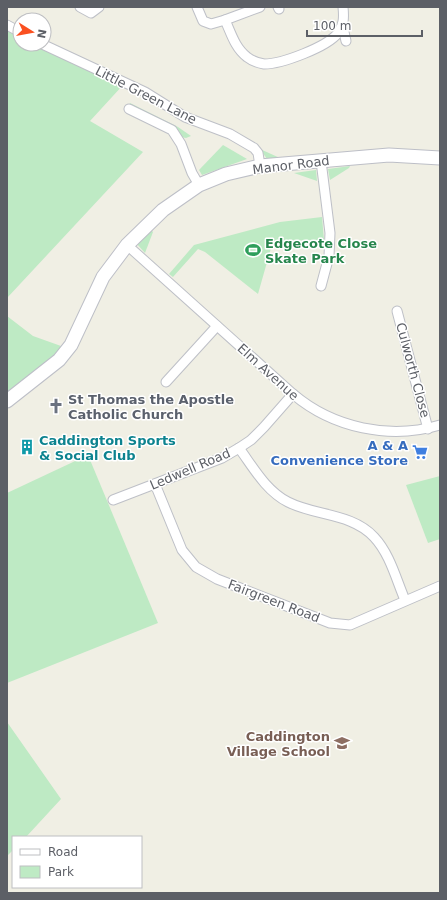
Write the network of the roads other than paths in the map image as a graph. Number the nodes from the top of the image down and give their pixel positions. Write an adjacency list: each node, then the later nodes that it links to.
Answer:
1 (80, 7): 2 (street)
2 (99, 7)
3 (197, 7): 6 (street)
4 (260, 7): 6 (street)
5 (343, 7): 7 (street)
6 (225, 20): 7 (street)
7 (341, 28): 8 (street)
8 (346, 41)
9 (52, 49): 13 (street, Little Green Lane)
10 (129, 109): 14 (street)
11 (440, 158): 12 (street, Manor Road)
12 (321, 161): 13 (street, Manor Road); 16 (street)
13 (260, 166): 14 (street, Manor Road)
14 (199, 185): 15 (street, Manor Road)
15 (127, 245): 18 (street, Elm Avenue); 21 (street, Manor Road)
16 (321, 286)
17 (397, 311): 23 (street, Culworth Close)
18 (217, 326): 19 (street); 20 (street, Elm Avenue)
19 (166, 382)
20 (293, 394): 23 (street, Elm Avenue); 24 (street, Ledwell Road)
21 (7, 401)
22 (440, 425): 23 (street, Elm Avenue)
23 (428, 429)
24 (239, 448): 25 (street, Ledwell Road); 28 (street)
25 (155, 484): 26 (street, Ledwell Road); 28 (street, Fairgreen Road)
26 (113, 500)
27 (440, 586): 28 (street, Fairgreen Road)
28 (405, 600)

